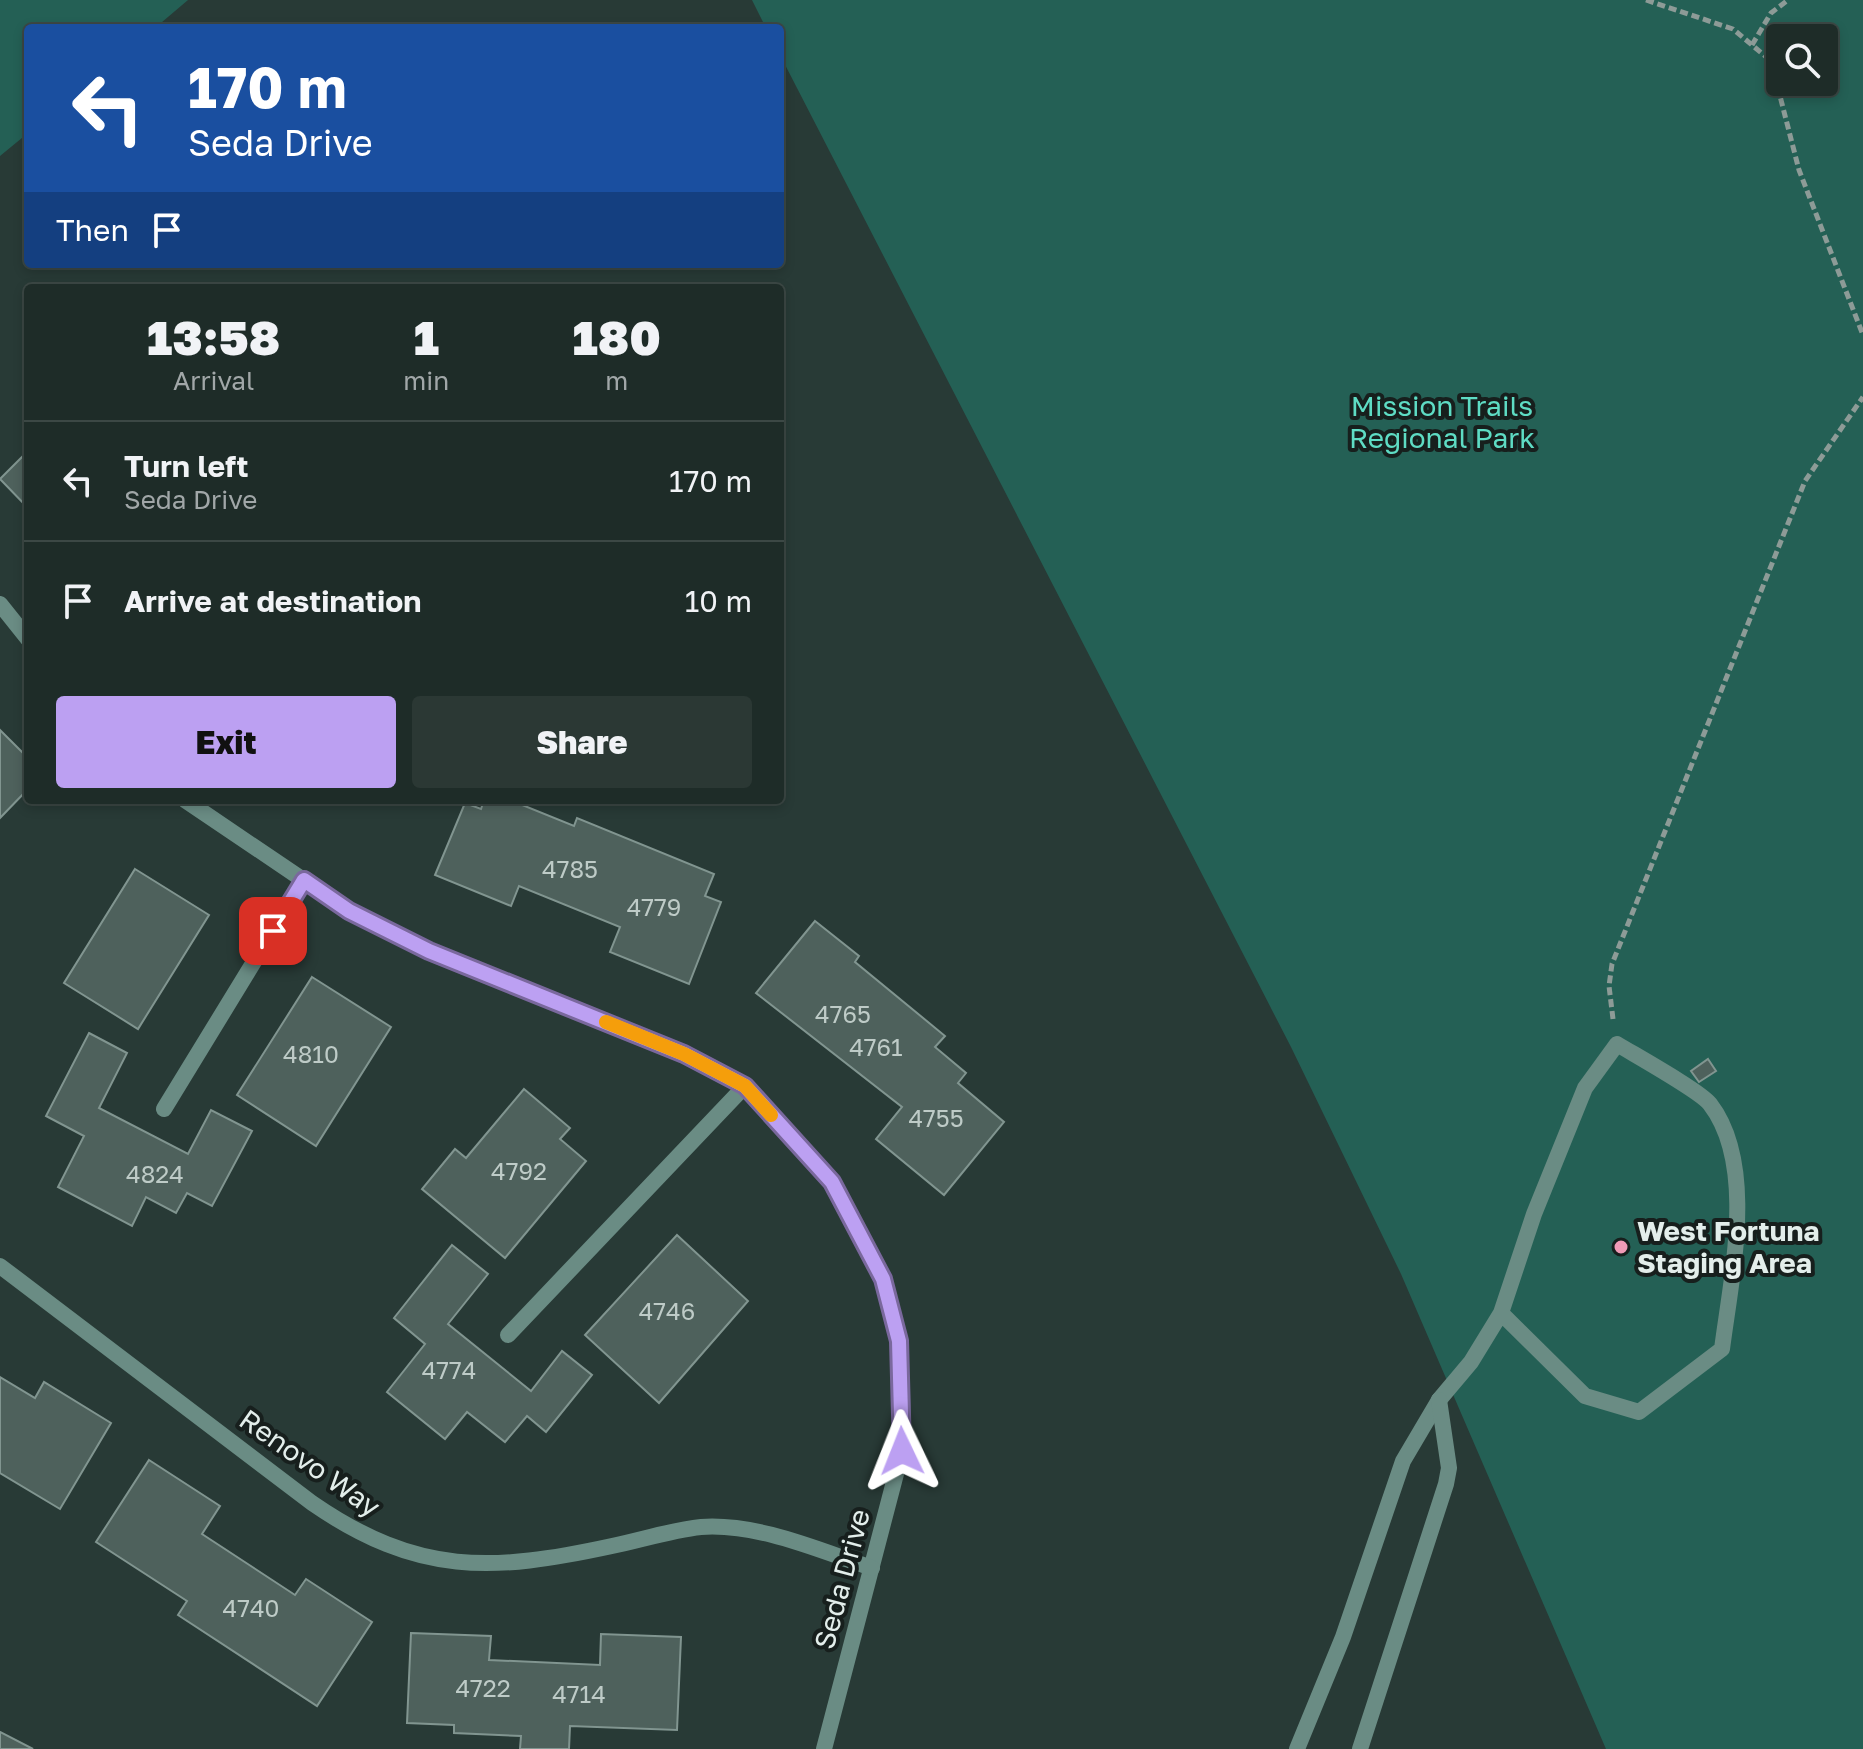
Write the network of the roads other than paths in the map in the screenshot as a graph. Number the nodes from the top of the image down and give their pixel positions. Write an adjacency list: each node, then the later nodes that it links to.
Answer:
1 (2, 611): 2 (street)
2 (24, 635)
3 (191, 804): 4 (street, Seda Drive)
4 (304, 880): 5 (street, Seda Drive); 6 (street)
5 (745, 1086): 9 (street); 11 (street, Seda Drive)
6 (164, 1109)
7 (0, 1266): 11 (street, Renovo Way)
8 (1501, 1313): 8 (street); 10 (street)
9 (508, 1335)
10 (1439, 1400): 13 (street); 14 (street)
11 (872, 1568): 12 (street, Seda Drive)
12 (824, 1749)
13 (1297, 1749)
14 (1360, 1749)

